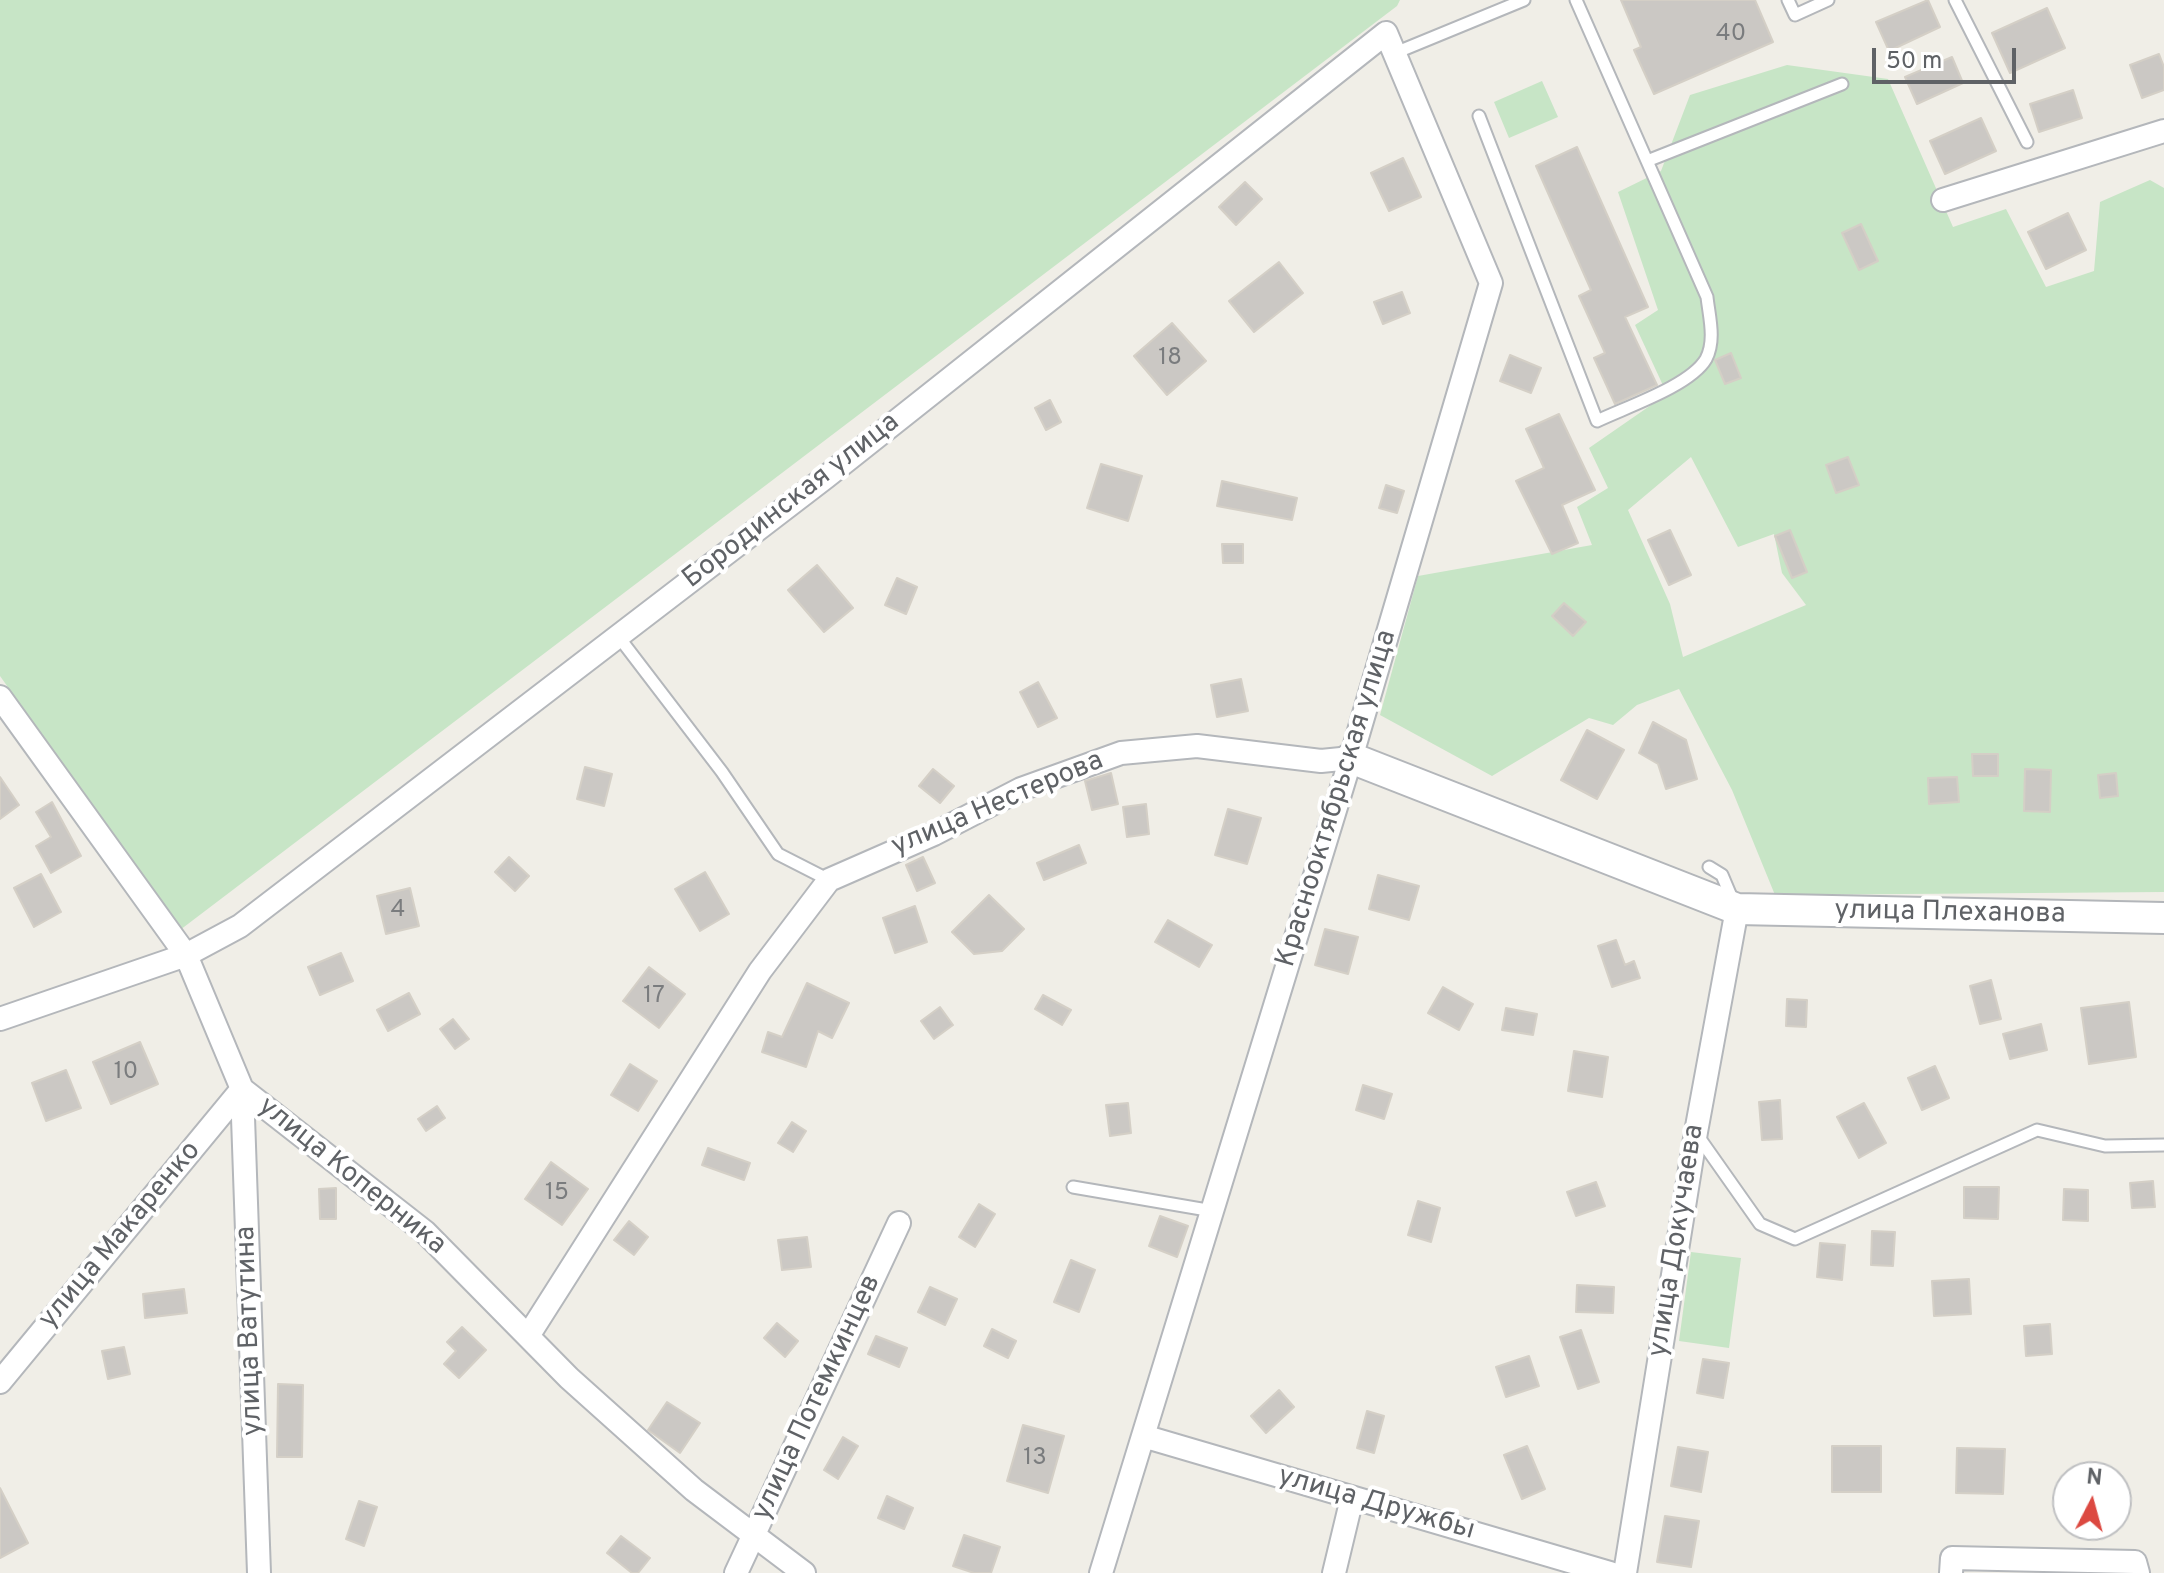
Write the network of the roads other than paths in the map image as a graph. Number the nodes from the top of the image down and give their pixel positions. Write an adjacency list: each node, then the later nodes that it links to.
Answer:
1 (1524, 0): 6 (lane)
2 (1577, 0): 11 (lane)
3 (1788, 0): 4 (lane)
4 (1828, 0)
5 (1955, 0): 10 (lane)
6 (1391, 43): 13 (street, Бородинская улица); 15 (street, Краснооктябрьская улица)
7 (1842, 84): 11 (lane)
8 (1479, 116): 11 (lane)
9 (2164, 131): 12 (street)
10 (2027, 142)
11 (1647, 161)
12 (1943, 200)
13 (618, 636): 17 (lane); 20 (street, Бородинская улица)
14 (0, 697): 20 (street, улица Коперника)
15 (1351, 758): 17 (street, улица Нестерова); 18 (street, улица Нестерова); 26 (street, Краснооктябрьская улица)
16 (1709, 867): 18 (lane)
17 (829, 880): 28 (street, улица Нестерова)
18 (1737, 909): 19 (street, улица Плеханова); 23 (street, улица Докучаева)
19 (2164, 918)
20 (186, 955): 21 (street, Бородинская улица); 22 (street, улица Коперника)
21 (0, 1019)
22 (242, 1089): 28 (street, улица Коперника); 29 (street, улица Макаренко); 34 (street, улица Ватутина)
23 (1696, 1132): 24 (lane); 40 (street, улица Докучаева)
24 (2164, 1145)
25 (1073, 1187): 26 (lane)
26 (1213, 1211): 30 (street, Краснооктябрьская улица)
27 (899, 1223): 32 (street, улица Потемкинцев)
28 (528, 1336): 32 (street, улица Коперника)
29 (0, 1382)
30 (1143, 1436): 31 (street, улица Дружбы); 37 (street, Краснооктябрьская улица)
31 (1352, 1498): 38 (street); 39 (street, улица Дружбы)
32 (754, 1535): 35 (street, улица Потемкинцев); 36 (street, улица Коперника)
33 (1952, 1565): 41 (street)
34 (259, 1573)
35 (736, 1573)
36 (804, 1573)
37 (1101, 1573)
38 (1334, 1573)
39 (1610, 1573)
40 (1625, 1573)
41 (2138, 1573)

